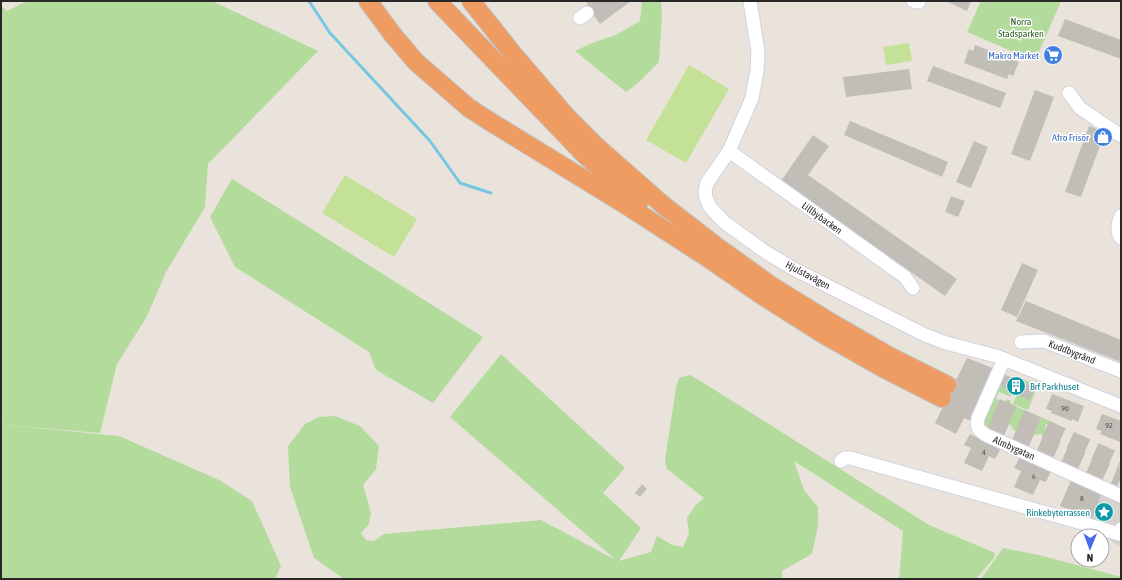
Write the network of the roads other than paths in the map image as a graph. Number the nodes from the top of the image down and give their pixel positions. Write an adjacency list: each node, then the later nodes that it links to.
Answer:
1 (368, 1): 12 (highway)
2 (437, 1): 12 (highway)
3 (460, 1): 6 (highway)
4 (472, 1): 6 (highway)
5 (750, 1): 9 (street, Hjulstavägen)
6 (513, 54): 12 (highway)
7 (1069, 93): 8 (street)
8 (1121, 136)
9 (729, 151): 13 (street, Lillbybacken); 15 (street, Hjulstavägen)
10 (1121, 216): 11 (street)
11 (1121, 238)
12 (708, 258)
13 (913, 288)
14 (1021, 342): 16 (street, Kuddbygränd)
15 (1004, 359): 17 (street, Hjulstavägen); 19 (street, Almbygatan)
16 (1121, 371)
17 (1121, 406)
18 (841, 462): 20 (street)
19 (1121, 496)
20 (1121, 529)

